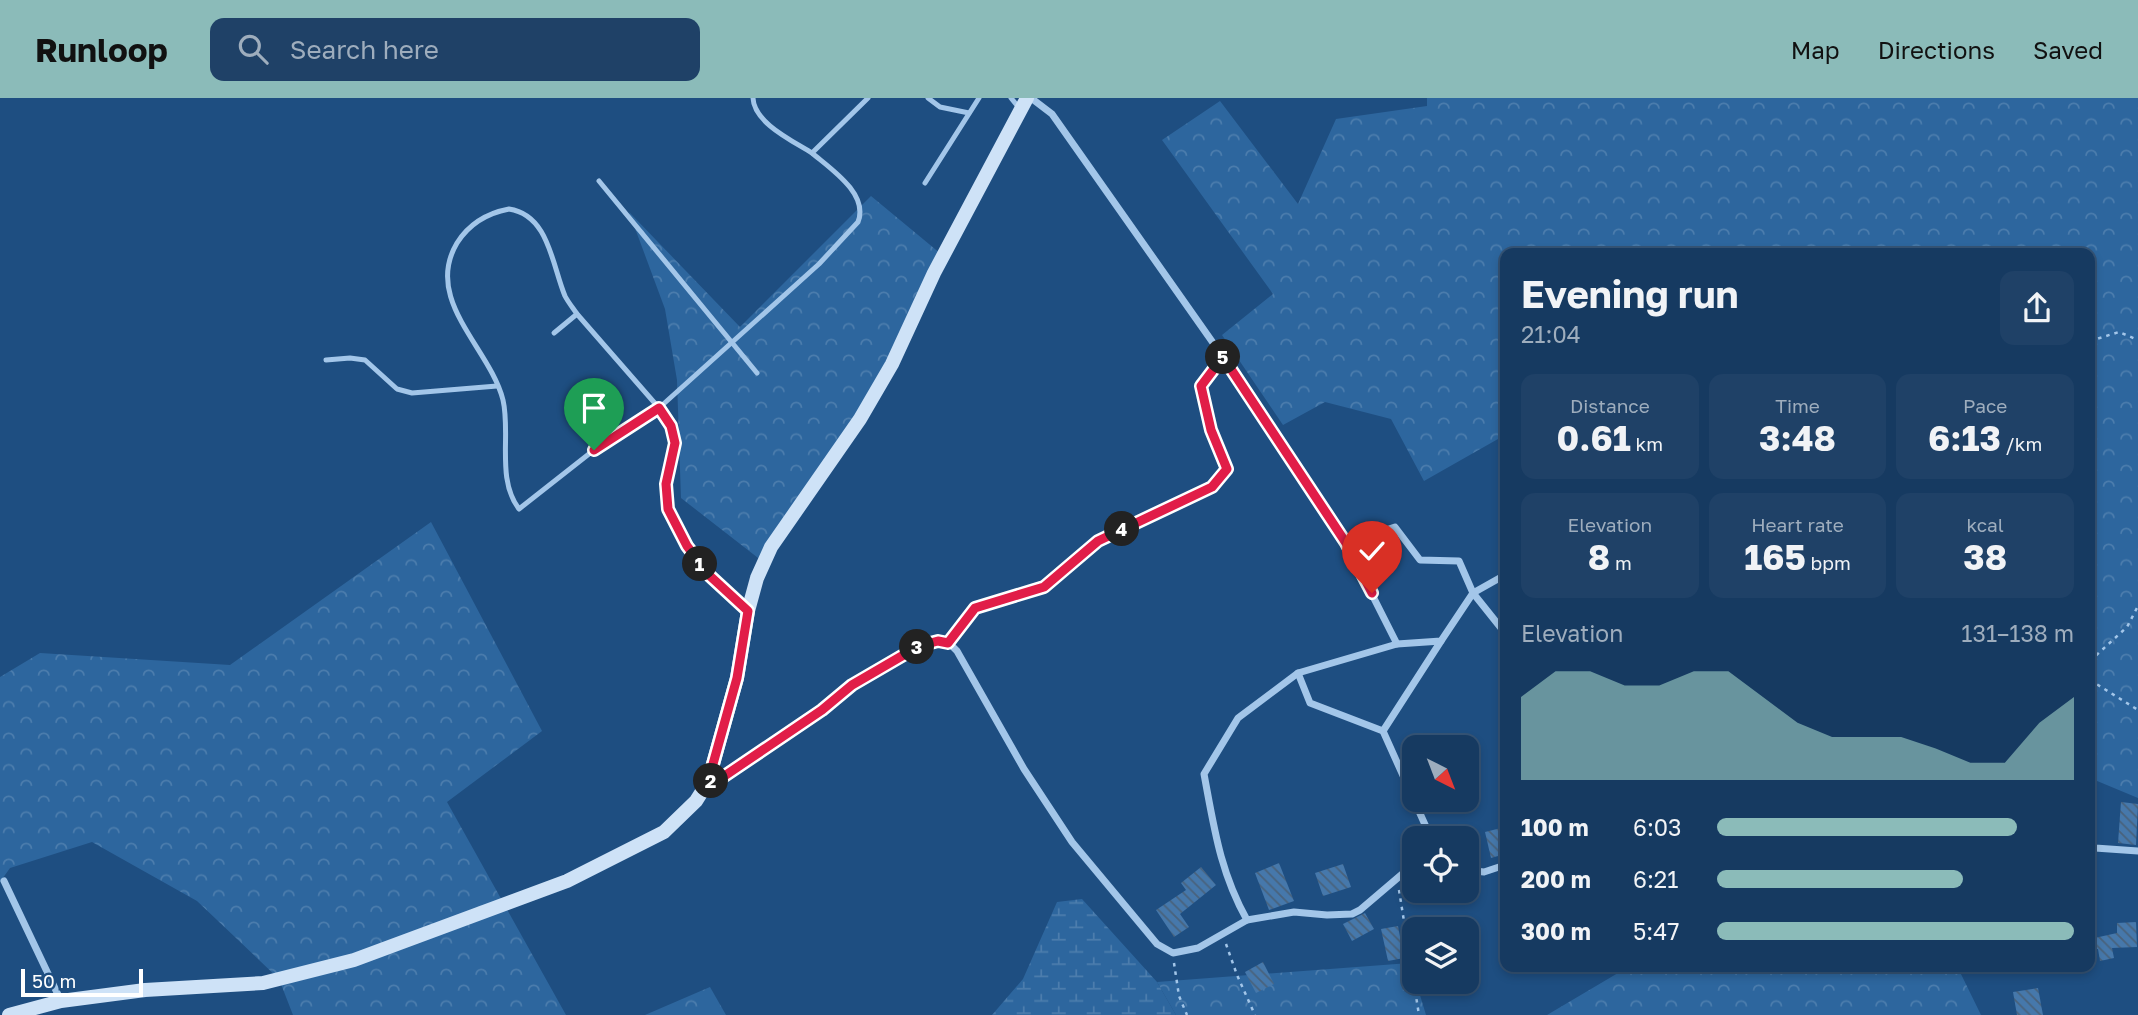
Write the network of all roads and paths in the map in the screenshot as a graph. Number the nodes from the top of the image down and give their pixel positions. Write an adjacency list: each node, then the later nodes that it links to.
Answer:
1 (753, 98): 8 (lane)
2 (868, 98): 8 (lane)
3 (928, 98): 7 (lane)
4 (979, 98): 7 (lane)
5 (1011, 98): 6 (lane)
6 (1026, 102): 16 (street); 25 (street)
7 (970, 113): 10 (lane)
8 (812, 153): 15 (lane)
9 (599, 181): 15 (lane)
10 (925, 183)
11 (577, 314): 12 (lane); 19 (lane); 20 (lane)
12 (554, 333)
13 (2095, 339): 14 (path)
14 (2138, 340)
15 (733, 342): 18 (lane); 20 (lane)
16 (1223, 357): 21 (street); 28 (street)
17 (326, 360): 19 (lane)
18 (757, 373)
19 (498, 386): 20 (lane)
20 (659, 408): 25 (lane)
21 (1346, 543): 23 (street); 29 (street)
22 (1500, 578): 23 (street)
23 (1473, 593): 26 (street); 27 (street)
24 (2138, 606): 30 (path)
25 (748, 611): 35 (street)
26 (1500, 629)
27 (1441, 641): 29 (street); 34 (street)
28 (948, 643): 35 (street); 46 (street)
29 (1397, 644): 31 (street)
30 (2095, 656)
31 (1298, 673): 34 (street); 44 (street)
32 (2095, 683): 33 (path)
33 (2138, 710)
34 (1383, 731): 36 (street)
35 (708, 782): 47 (street)
36 (1426, 826)
37 (2095, 848): 38 (street)
38 (2138, 851)
39 (1500, 867): 40 (street)
40 (1479, 871)
41 (1402, 872): 42 (street)
42 (1397, 876): 44 (street); 51 (path)
43 (4, 881): 47 (street)
44 (1247, 920): 45 (street)
45 (1224, 933): 46 (street); 50 (path)
46 (1173, 953): 49 (path)
47 (61, 1002): 48 (street)
48 (9, 1015)
49 (1187, 1015)
50 (1255, 1015)
51 (1419, 1015)

